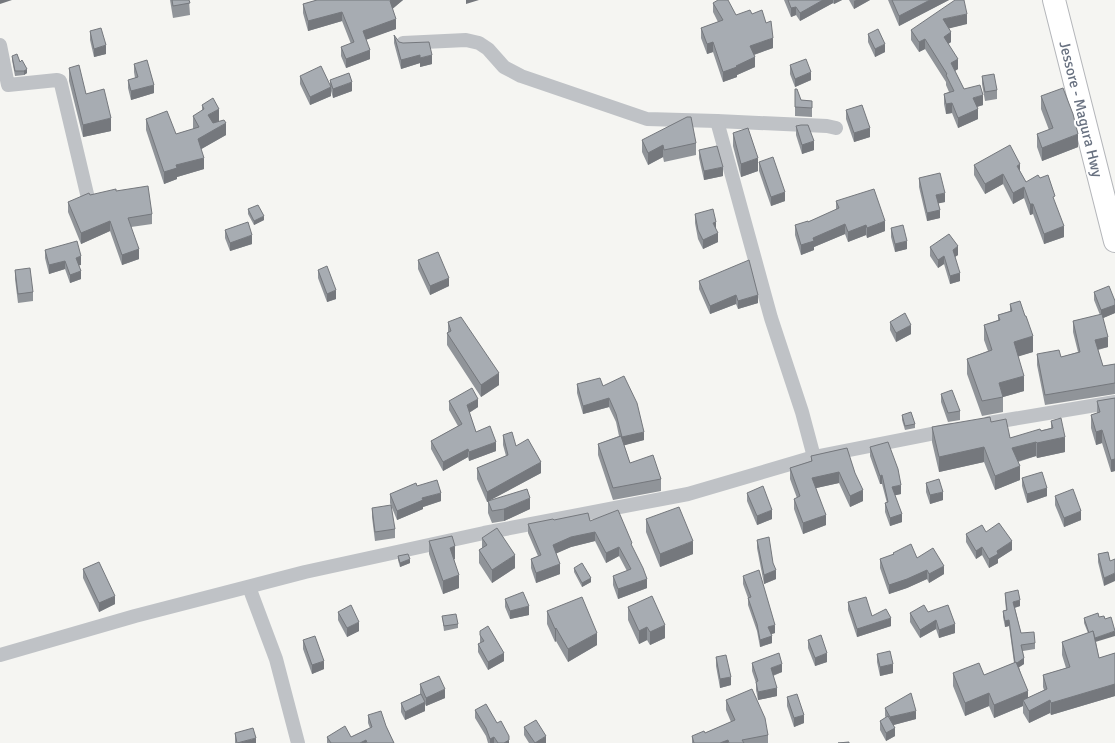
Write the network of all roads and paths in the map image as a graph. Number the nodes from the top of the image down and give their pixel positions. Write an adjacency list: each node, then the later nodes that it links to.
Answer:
1 (1054, 0): 7 (highway, Jessore - Magura Hwy)
2 (403, 43): 4 (street)
3 (0, 45): 6 (street)
4 (717, 121): 5 (street); 9 (street)
5 (836, 128)
6 (87, 194)
7 (1115, 241)
8 (1115, 402): 9 (street)
9 (814, 457): 10 (street)
10 (249, 587): 11 (street); 12 (street)
11 (0, 655)
12 (298, 743)

